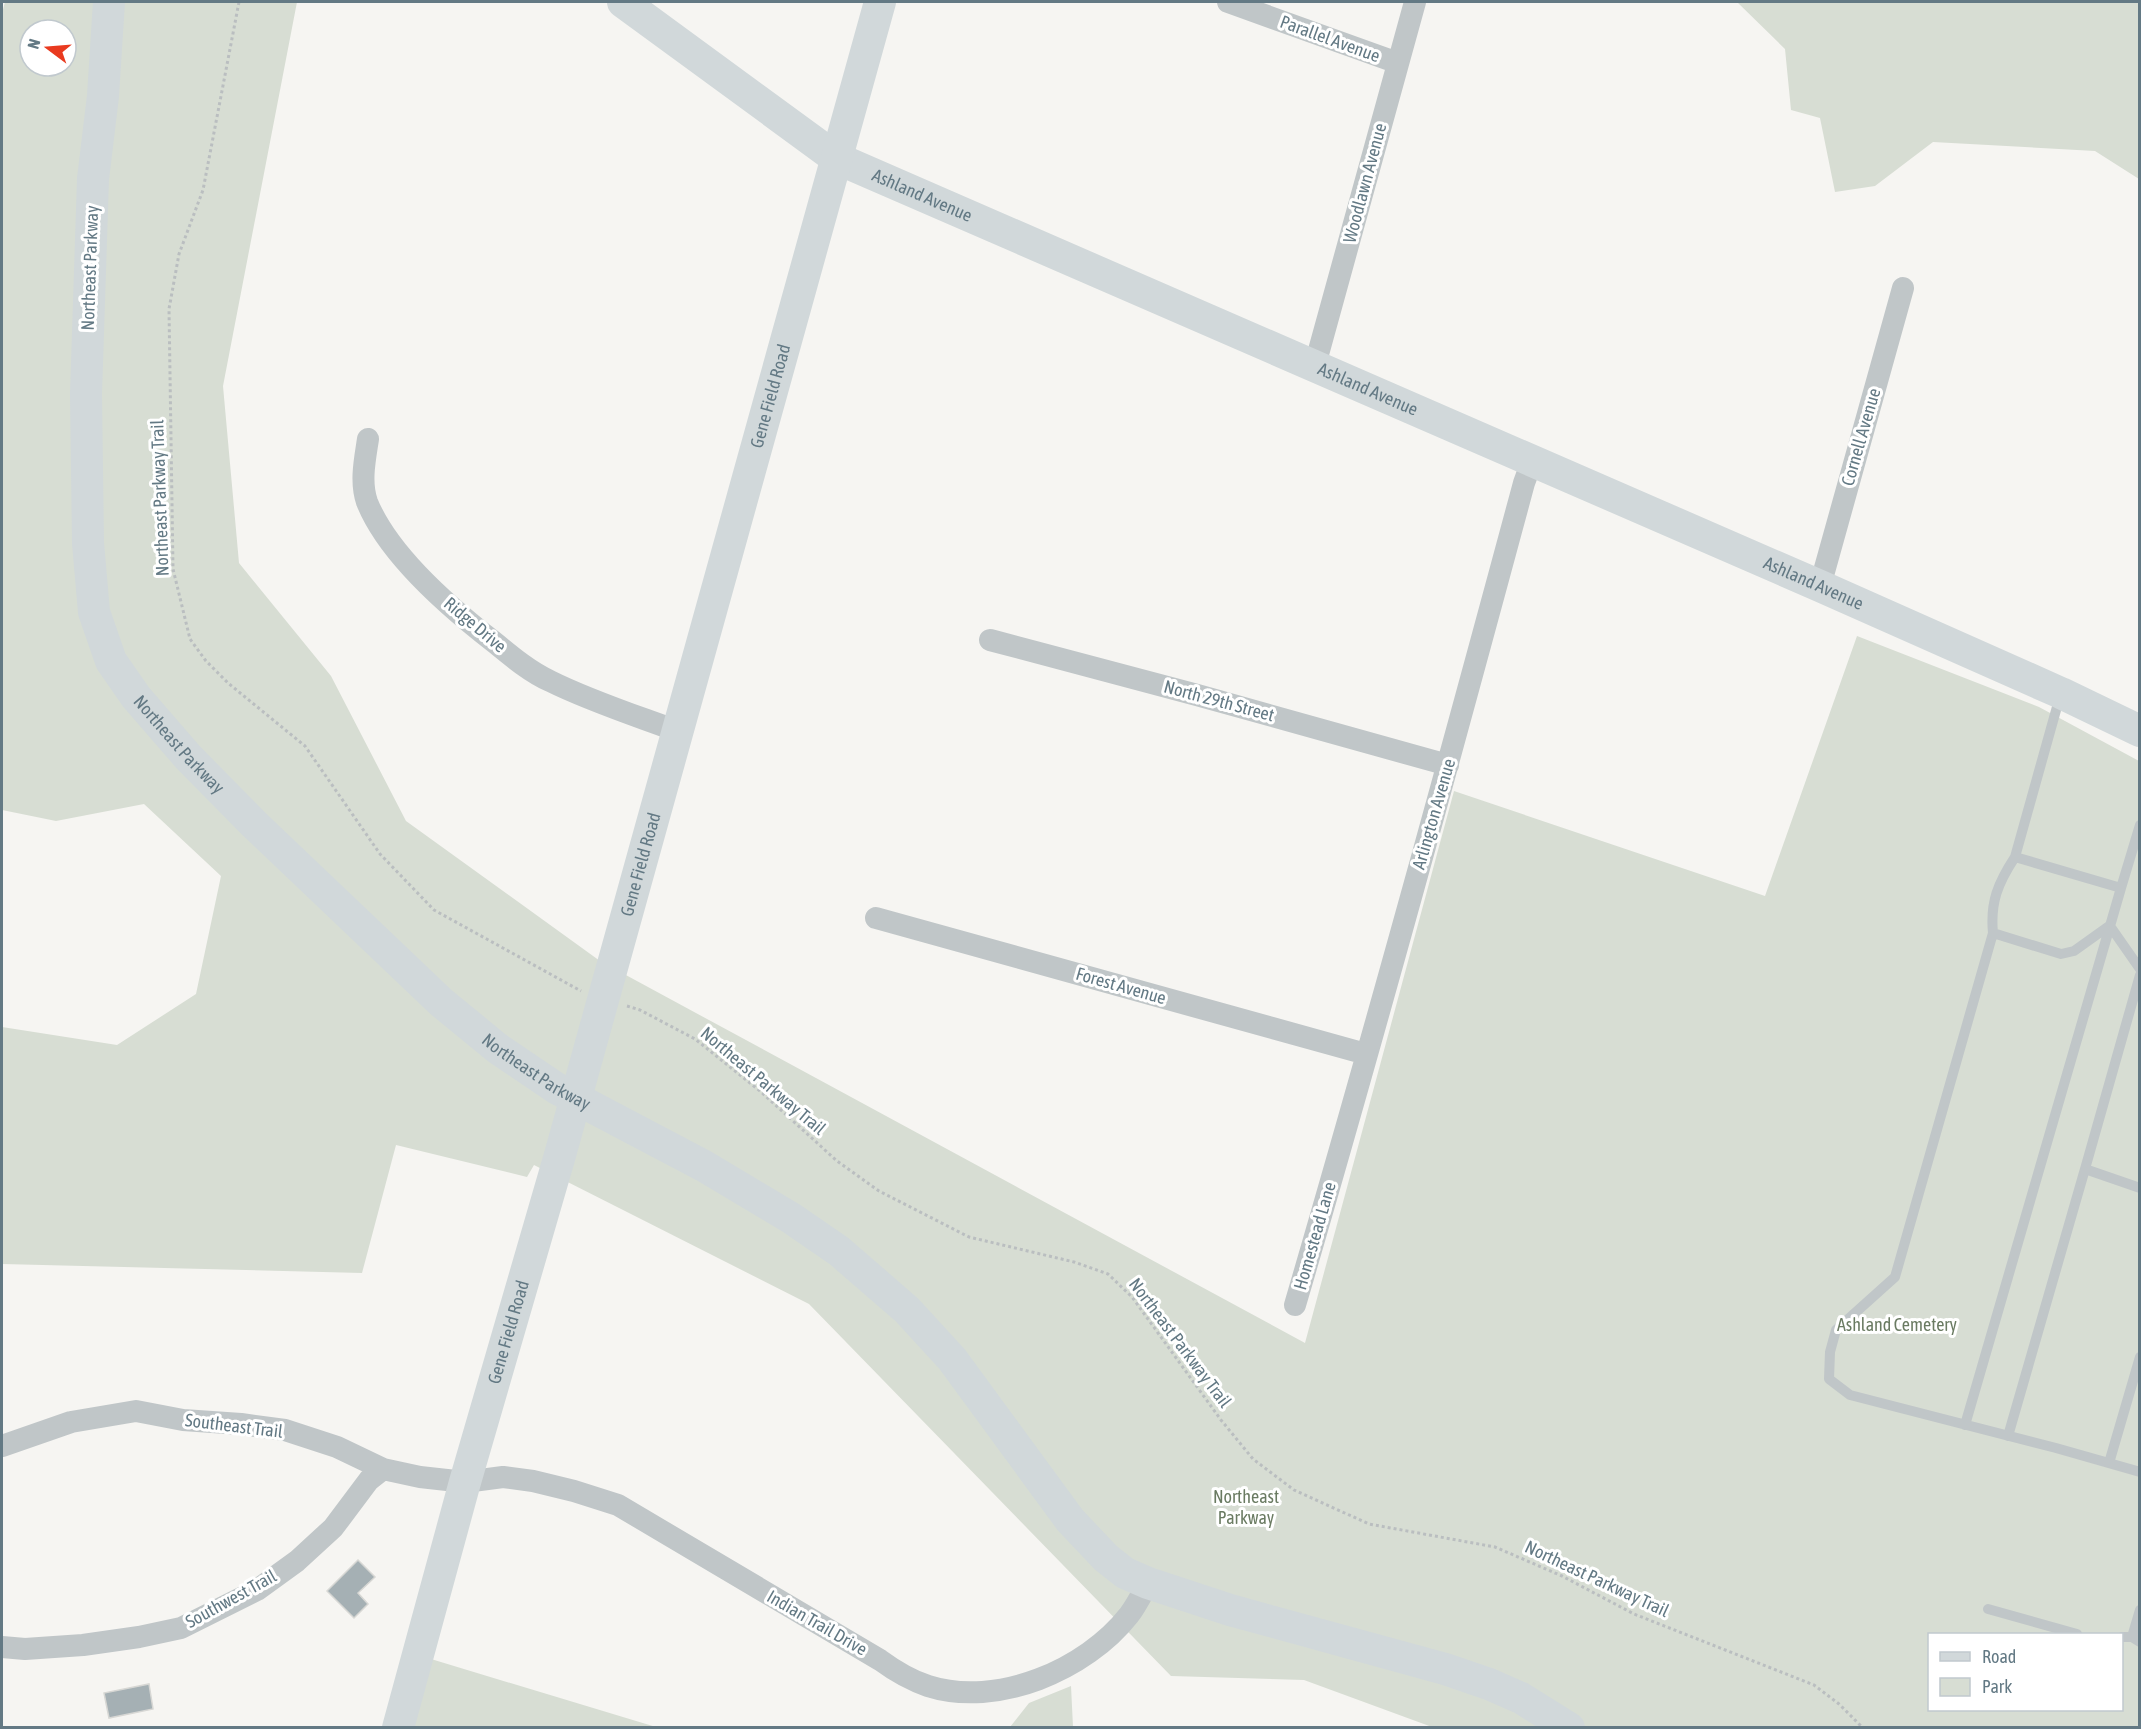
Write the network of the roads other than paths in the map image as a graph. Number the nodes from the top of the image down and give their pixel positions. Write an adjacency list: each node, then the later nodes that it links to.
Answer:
1 (109, 2): 39 (street, Northeast Parkway)
2 (622, 2): 7 (street, Ashland Avenue)
3 (880, 2): 7 (street, Gene Field Road)
4 (1228, 2): 6 (street, Parallel Avenue)
5 (1415, 2): 6 (street, Woodlawn Avenue)
6 (1398, 63): 9 (street, Woodlawn Avenue)
7 (836, 158): 9 (street, Ashland Avenue); 15 (street, Gene Field Road)
8 (1903, 288): 12 (street, Cornell Avenue)
9 (1315, 365): 11 (street, Ashland Avenue)
10 (368, 439): 15 (street, Ridge Drive)
11 (1532, 461): 12 (street, Ashland Avenue); 17 (street, Arlington Avenue)
12 (1820, 586): 14 (street, Ashland Avenue)
13 (990, 640): 17 (street, North 29th Street)
14 (2061, 693): 16 (street, Ashland Avenue); 19 (lane)
15 (677, 731): 38 (street, Gene Field Road)
16 (2139, 731)
17 (1448, 765): 26 (street, Arlington Avenue)
18 (2139, 825): 20 (lane)
19 (2014, 856): 20 (lane); 23 (lane)
20 (2121, 888): 22 (lane)
21 (876, 918): 26 (street, Forest Avenue)
22 (2110, 926): 23 (lane); 24 (lane); 32 (lane)
23 (1992, 933): 32 (lane)
24 (2139, 969)
25 (2139, 975): 28 (lane)
26 (1366, 1054): 27 (street, Arlington Avenue)
27 (1336, 1167): 30 (street, Homestead Lane)
28 (2085, 1169): 29 (lane); 33 (lane)
29 (2139, 1188)
30 (1295, 1305)
31 (2139, 1357): 35 (lane)
32 (1965, 1425): 33 (lane)
33 (2008, 1436): 35 (lane)
34 (2, 1446): 36 (street, Southeast Trail)
35 (2109, 1463): 37 (lane)
36 (383, 1469): 38 (street, Southeast Trail); 44 (street, Southwest Trail)
37 (2139, 1472)
38 (465, 1482): 39 (street, Indian Trail Drive); 46 (street, Gene Field Road)
39 (1148, 1583): 45 (street, Northeast Parkway)
40 (1988, 1609): 42 (lane)
41 (2139, 1610): 43 (lane)
42 (2070, 1633)
43 (2131, 1639)
44 (2, 1647)
45 (1556, 1724)
46 (398, 1728)

